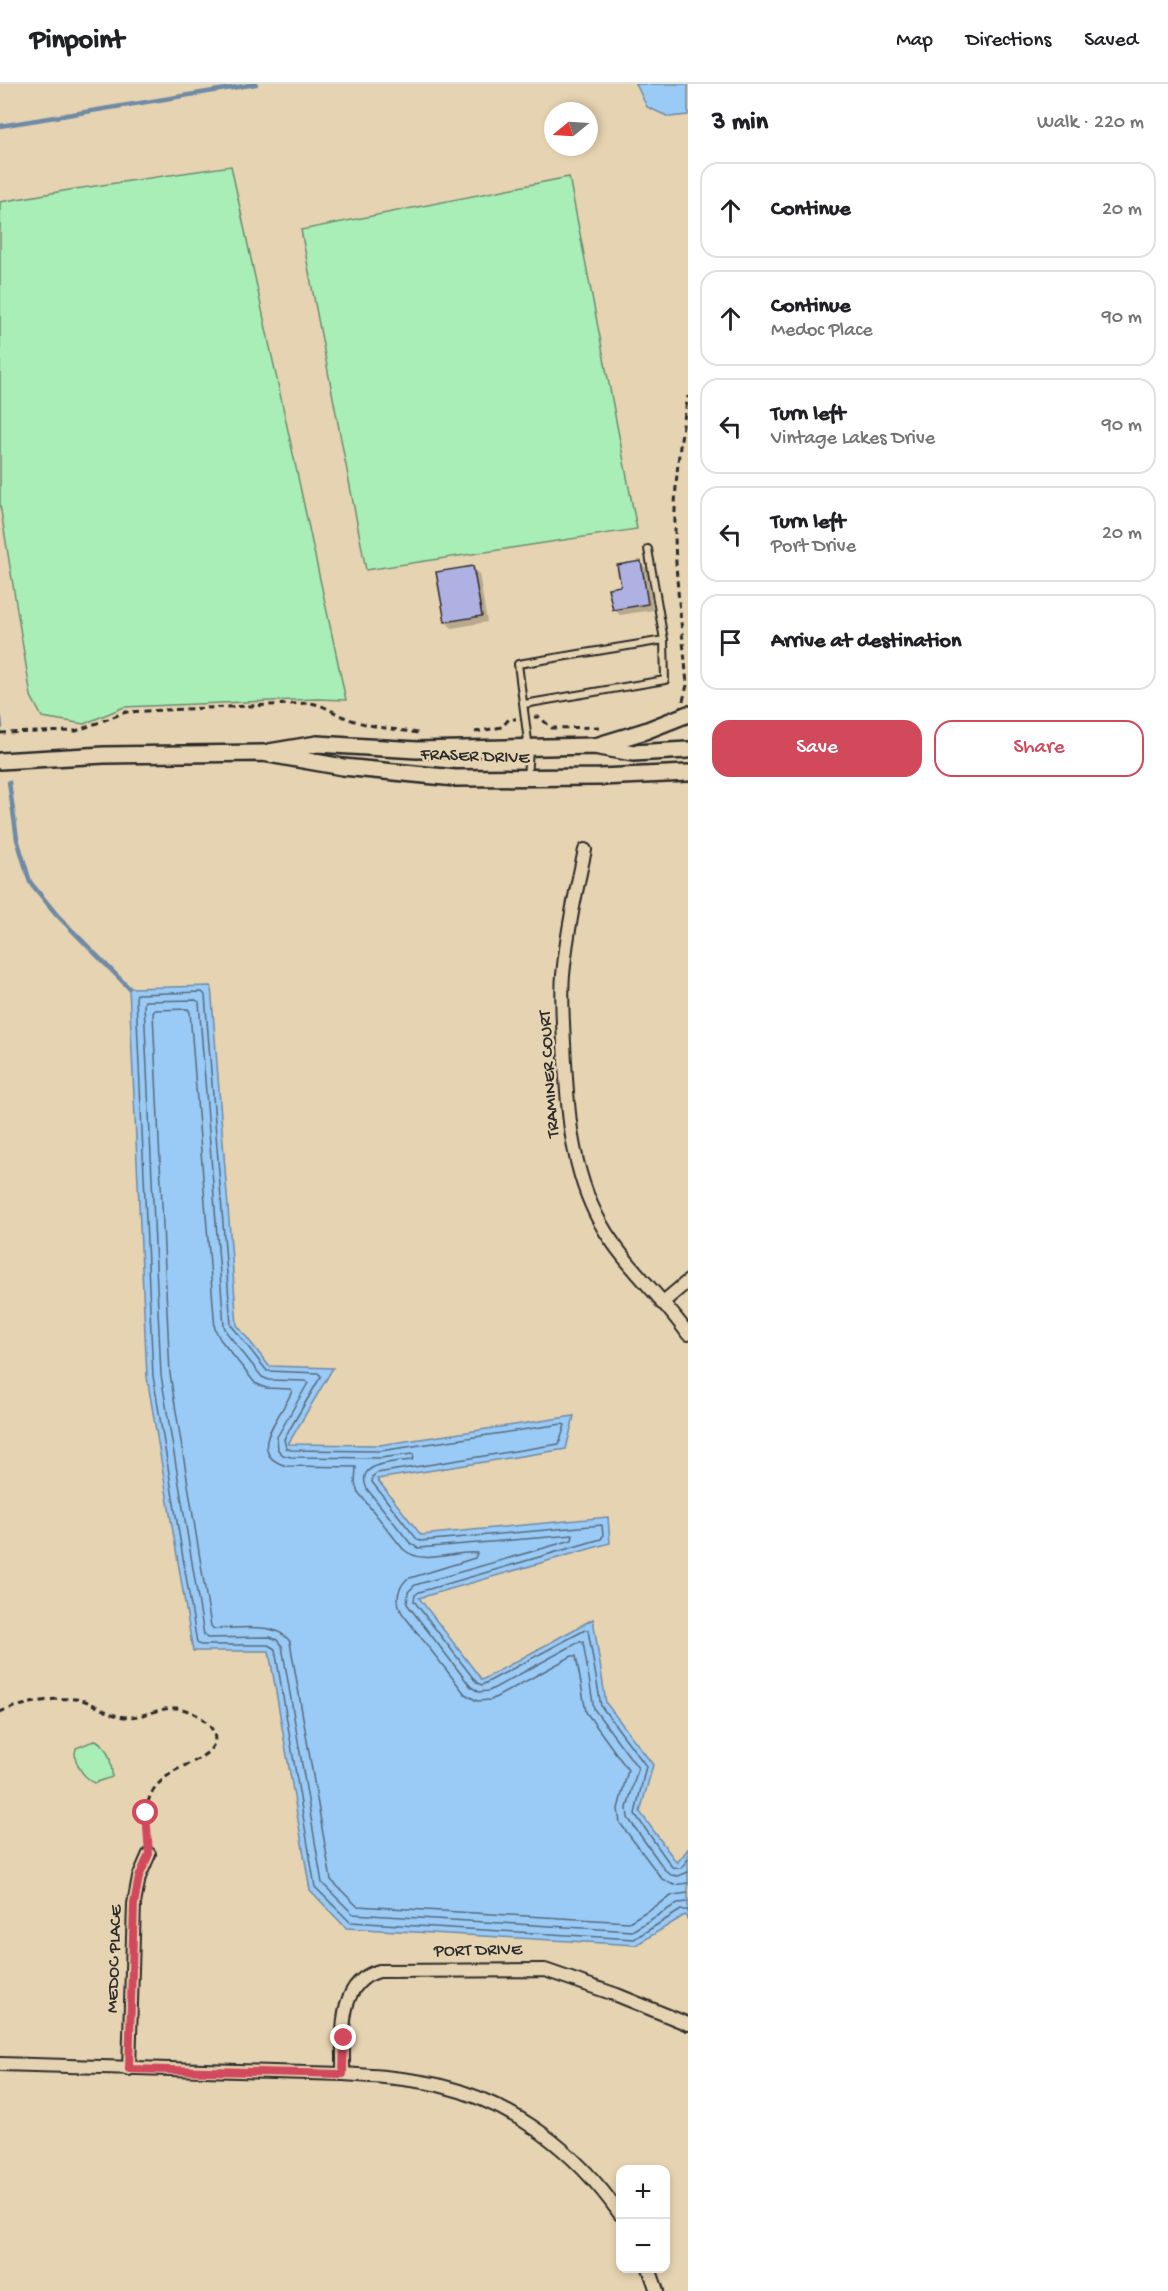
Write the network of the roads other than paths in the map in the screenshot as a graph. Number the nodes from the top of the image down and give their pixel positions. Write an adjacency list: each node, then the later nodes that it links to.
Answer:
1 (648, 549): 2 (lane)
2 (664, 640): 3 (lane); 3 (lane)
3 (524, 704): 6 (lane)
4 (688, 714): 5 (street)
5 (594, 746): 6 (street, FRASER DRIVE); 7 (street, FRASER DRIVE)
6 (529, 749): 8 (street, FRASER DRIVE); 11 (lane)
7 (688, 750)
8 (263, 753): 9 (street, FRASER DRIVE); 11 (street, FRASER DRIVE)
9 (0, 761)
10 (685, 776): 11 (street, FRASER DRIVE)
11 (527, 779)
12 (585, 850): 14 (street, TRAMINER COURT)
13 (688, 1281): 14 (street)
14 (662, 1303): 15 (street, TRAMINER COURT)
15 (688, 1334)
16 (149, 1854): 19 (street, MEDOC PLACE)
17 (688, 2024): 20 (street, PORT DRIVE)
18 (0, 2064): 19 (street)
19 (129, 2069): 20 (street)
20 (343, 2074): 21 (street)
21 (616, 2207)
22 (651, 2273): 23 (street)
23 (657, 2291)

